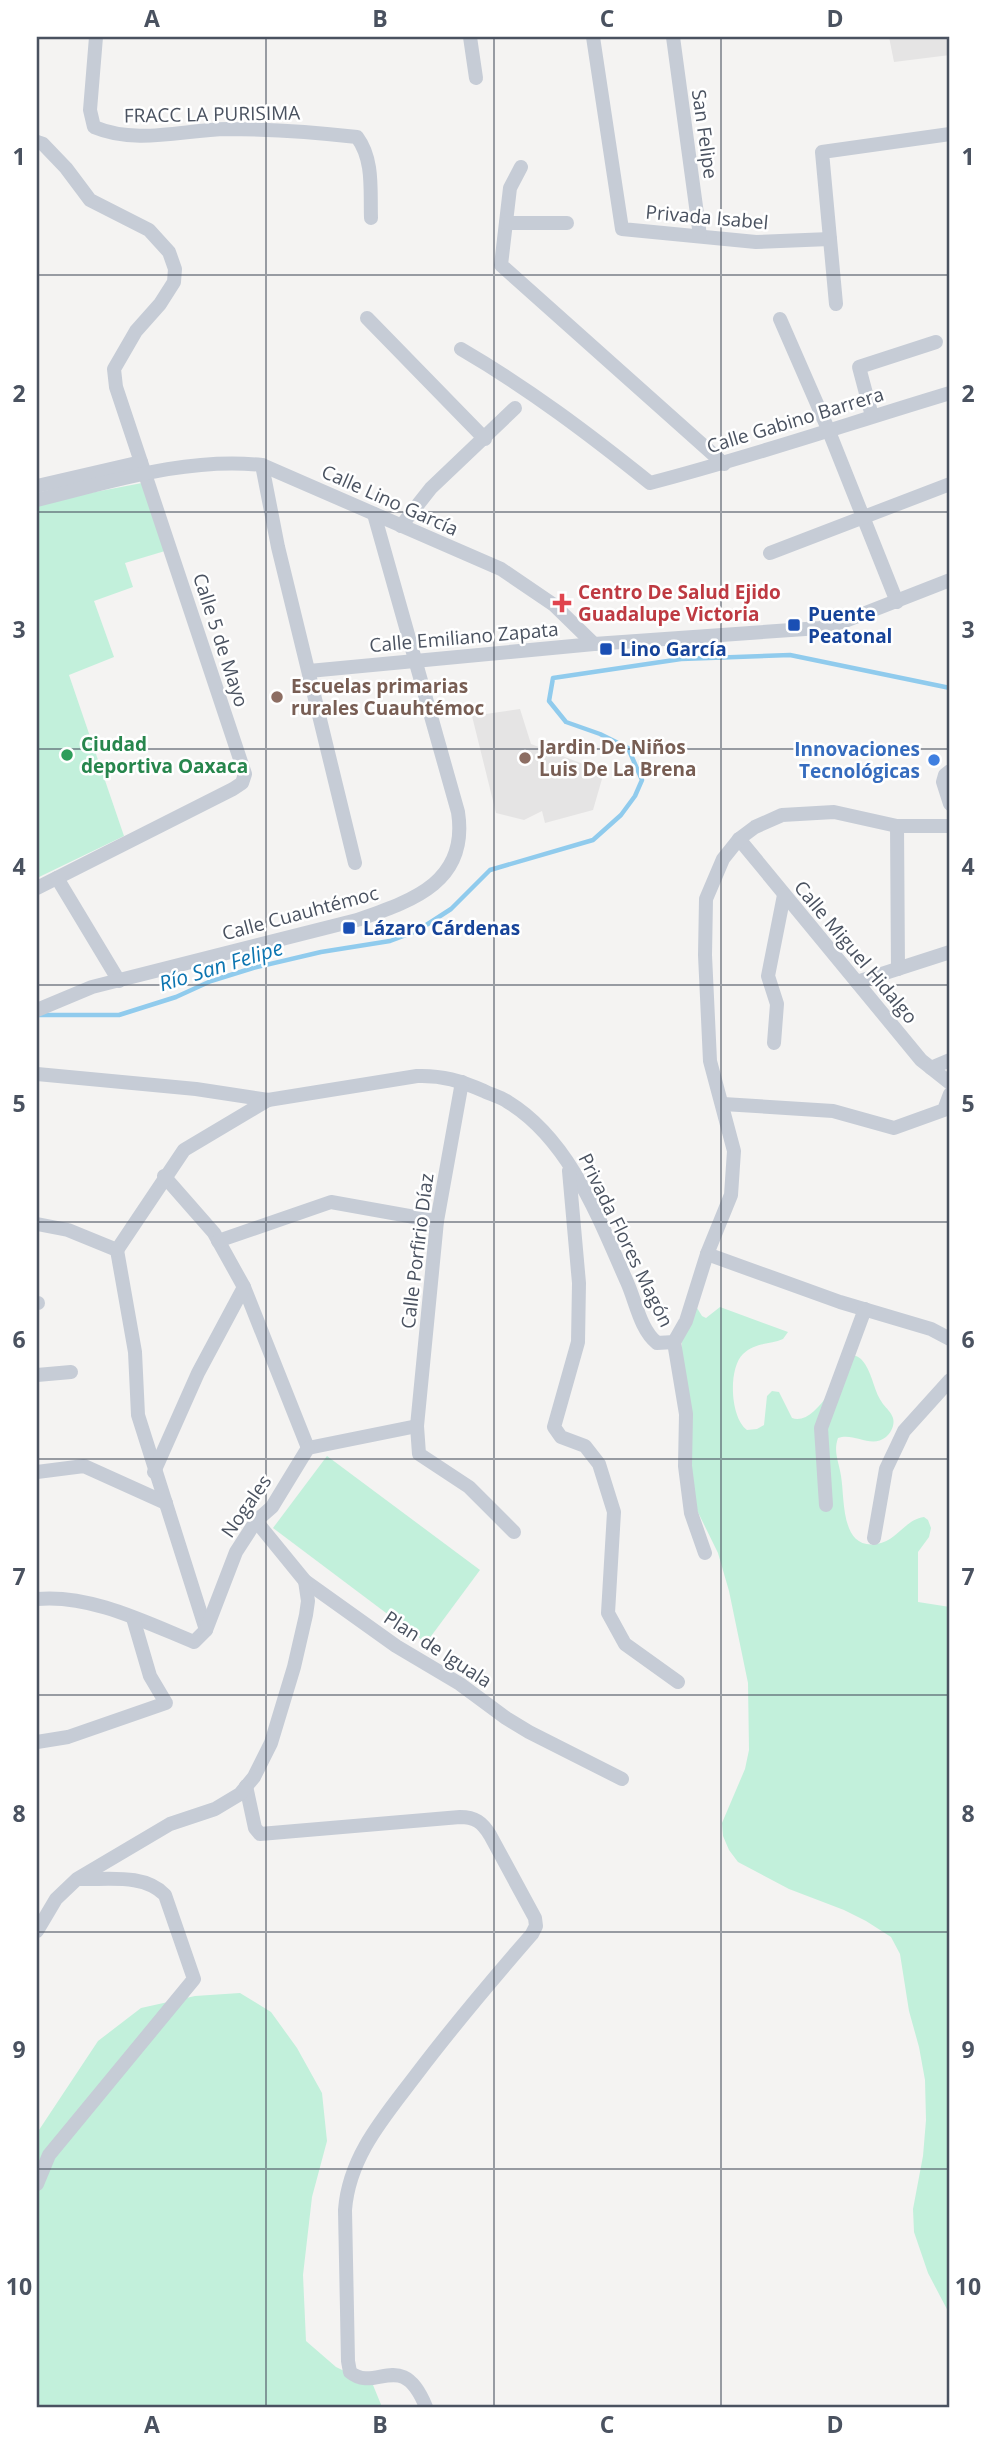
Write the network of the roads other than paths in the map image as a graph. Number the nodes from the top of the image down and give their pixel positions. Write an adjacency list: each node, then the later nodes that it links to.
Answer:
1 (96, 37): 9 (street, FRACC LA PURISIMA)
2 (470, 37): 5 (street)
3 (593, 37): 12 (street, Privada Isabel)
4 (673, 37): 12 (street, San Felipe)
5 (476, 78)
6 (950, 134): 13 (street)
7 (37, 142): 26 (street, Calle 5 de Mayo)
8 (521, 167): 10 (street)
9 (370, 218)
10 (506, 223): 11 (street); 24 (street)
11 (567, 223)
12 (700, 236): 13 (street, Privada Isabel)
13 (830, 239): 14 (street)
14 (836, 304)
15 (366, 318): 23 (street)
16 (780, 319): 22 (street)
17 (936, 342): 21 (street)
18 (461, 349): 24 (street, Calle Gabino Barrera)
19 (950, 393): 21 (street, Calle Gabino Barrera)
20 (515, 408): 23 (street)
21 (872, 416): 22 (street, Calle Gabino Barrera)
22 (828, 429): 24 (street, Calle Gabino Barrera); 31 (street)
23 (485, 439): 32 (street)
24 (724, 464)
25 (262, 466): 26 (street, Calle Lino García); 30 (street, Calle Lino García); 38 (street)
26 (143, 468): 28 (street); 29 (street); 45 (street, Calle 5 de Mayo)
27 (950, 484): 31 (street)
28 (37, 486)
29 (37, 500)
30 (374, 514): 32 (street, Calle Lino García); 37 (street, Calle Cuauhtémoc)
31 (863, 517): 33 (street); 35 (street)
32 (401, 526): 36 (street, Calle Lino García)
33 (770, 553)
34 (950, 580): 35 (street, Calle Emiliano Zapata)
35 (897, 602): 36 (street, Calle Emiliano Zapata)
36 (594, 644): 37 (street, Calle Emiliano Zapata)
37 (416, 661): 38 (street, Calle Emiliano Zapata); 50 (street, Calle Cuauhtémoc)
38 (309, 671): 44 (street)
39 (950, 771): 40 (street)
40 (950, 804)
41 (897, 826): 42 (street, Privada Flores Magón); 43 (street, Privada Flores Magón); 49 (street)
42 (950, 826)
43 (738, 839): 47 (street, Calle Miguel Hidalgo); 61 (street, Privada Flores Magón)
44 (355, 863)
45 (57, 878): 46 (street, Calle 5 de Mayo); 50 (street)
46 (37, 888)
47 (784, 895): 51 (street, Calle Miguel Hidalgo); 53 (street)
48 (950, 952): 49 (street)
49 (898, 969): 51 (street)
50 (119, 981): 52 (street, Calle Cuauhtémoc)
51 (857, 982): 55 (street, Calle Miguel Hidalgo)
52 (38, 1009)
53 (774, 1043)
54 (950, 1060): 55 (street)
55 (931, 1068): 58 (street, Calle Miguel Hidalgo)
56 (37, 1074): 60 (street, Privada Flores Magón)
57 (462, 1082): 60 (street, Privada Flores Magón); 62 (street, Privada Flores Magón); 64 (street, Calle Porfirio Díaz)
58 (950, 1083)
59 (950, 1094): 61 (street)
60 (268, 1100): 63 (street)
61 (723, 1104): 68 (street, Privada Flores Magón)
62 (568, 1162): 72 (street, Privada Flores Magón); 90 (street)
63 (164, 1176): 66 (street); 67 (street)
64 (437, 1221): 66 (street); 76 (street, Calle Porfirio Díaz)
65 (37, 1224): 67 (street)
66 (218, 1241): 69 (street)
67 (117, 1250): 79 (street)
68 (708, 1254): 70 (street); 72 (street, Privada Flores Magón)
69 (244, 1287): 77 (street); 79 (street)
70 (865, 1309): 71 (street); 81 (street)
71 (950, 1339)
72 (674, 1342): 85 (street)
73 (71, 1372): 74 (street)
74 (37, 1375)
75 (950, 1380): 84 (street)
76 (417, 1426): 77 (street); 83 (street, Calle Porfirio Díaz)
77 (307, 1448): 82 (street, Nogales)
78 (37, 1472): 80 (street)
79 (154, 1472): 80 (street)
80 (166, 1503): 89 (street)
81 (826, 1505)
82 (256, 1521): 86 (street, Plan de Iguala); 89 (street, Nogales)
83 (514, 1532)
84 (874, 1538)
85 (705, 1553)
86 (305, 1581): 92 (street, Plan de Iguala); 93 (street)
87 (37, 1600): 88 (street)
88 (133, 1618): 89 (street); 91 (street)
89 (206, 1630)
90 (678, 1682)
91 (37, 1742)
92 (622, 1779)
93 (246, 1786): 94 (street); 97 (street)
94 (77, 1879): 95 (street); 96 (street)
95 (37, 1931)
96 (37, 2184)
97 (426, 2407)

